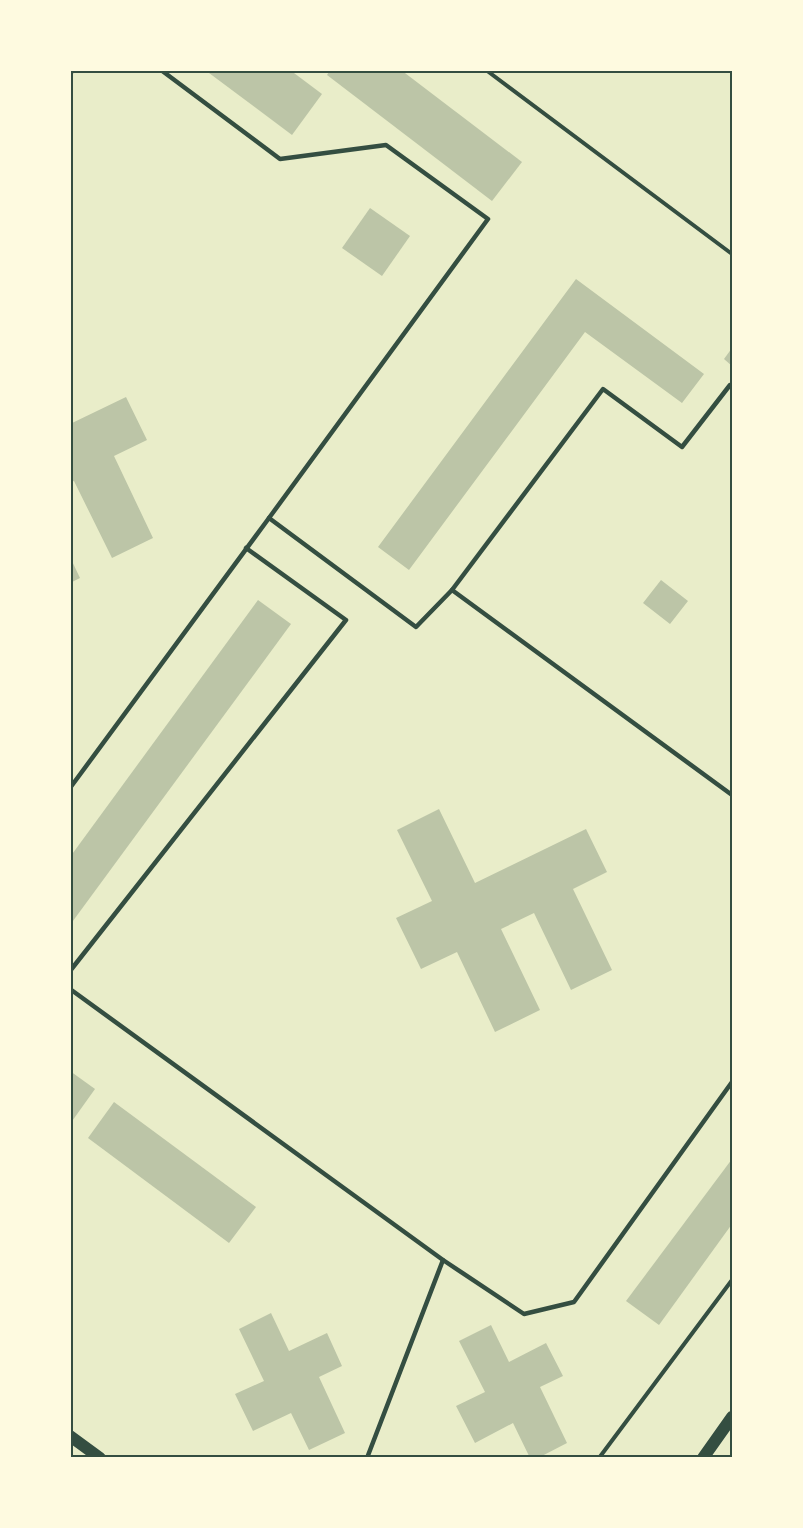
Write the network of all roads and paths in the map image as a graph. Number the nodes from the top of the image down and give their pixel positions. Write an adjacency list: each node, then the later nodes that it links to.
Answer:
1 (161, 70): 5 (lane)
2 (486, 70): 3 (path)
3 (732, 254)
4 (732, 386): 7 (lane)
5 (269, 518): 6 (lane); 7 (lane)
6 (246, 548): 8 (lane); 10 (lane)
7 (452, 590): 9 (lane)
8 (70, 788)
9 (732, 795)
10 (70, 971)
11 (70, 989): 13 (lane)
12 (732, 1082): 13 (lane)
13 (443, 1260): 18 (lane)
14 (732, 1280): 19 (path)
15 (732, 1417): 20 (main road)
16 (70, 1436): 17 (main road)
17 (100, 1458)
18 (367, 1458)
19 (599, 1458)
20 (703, 1458)

